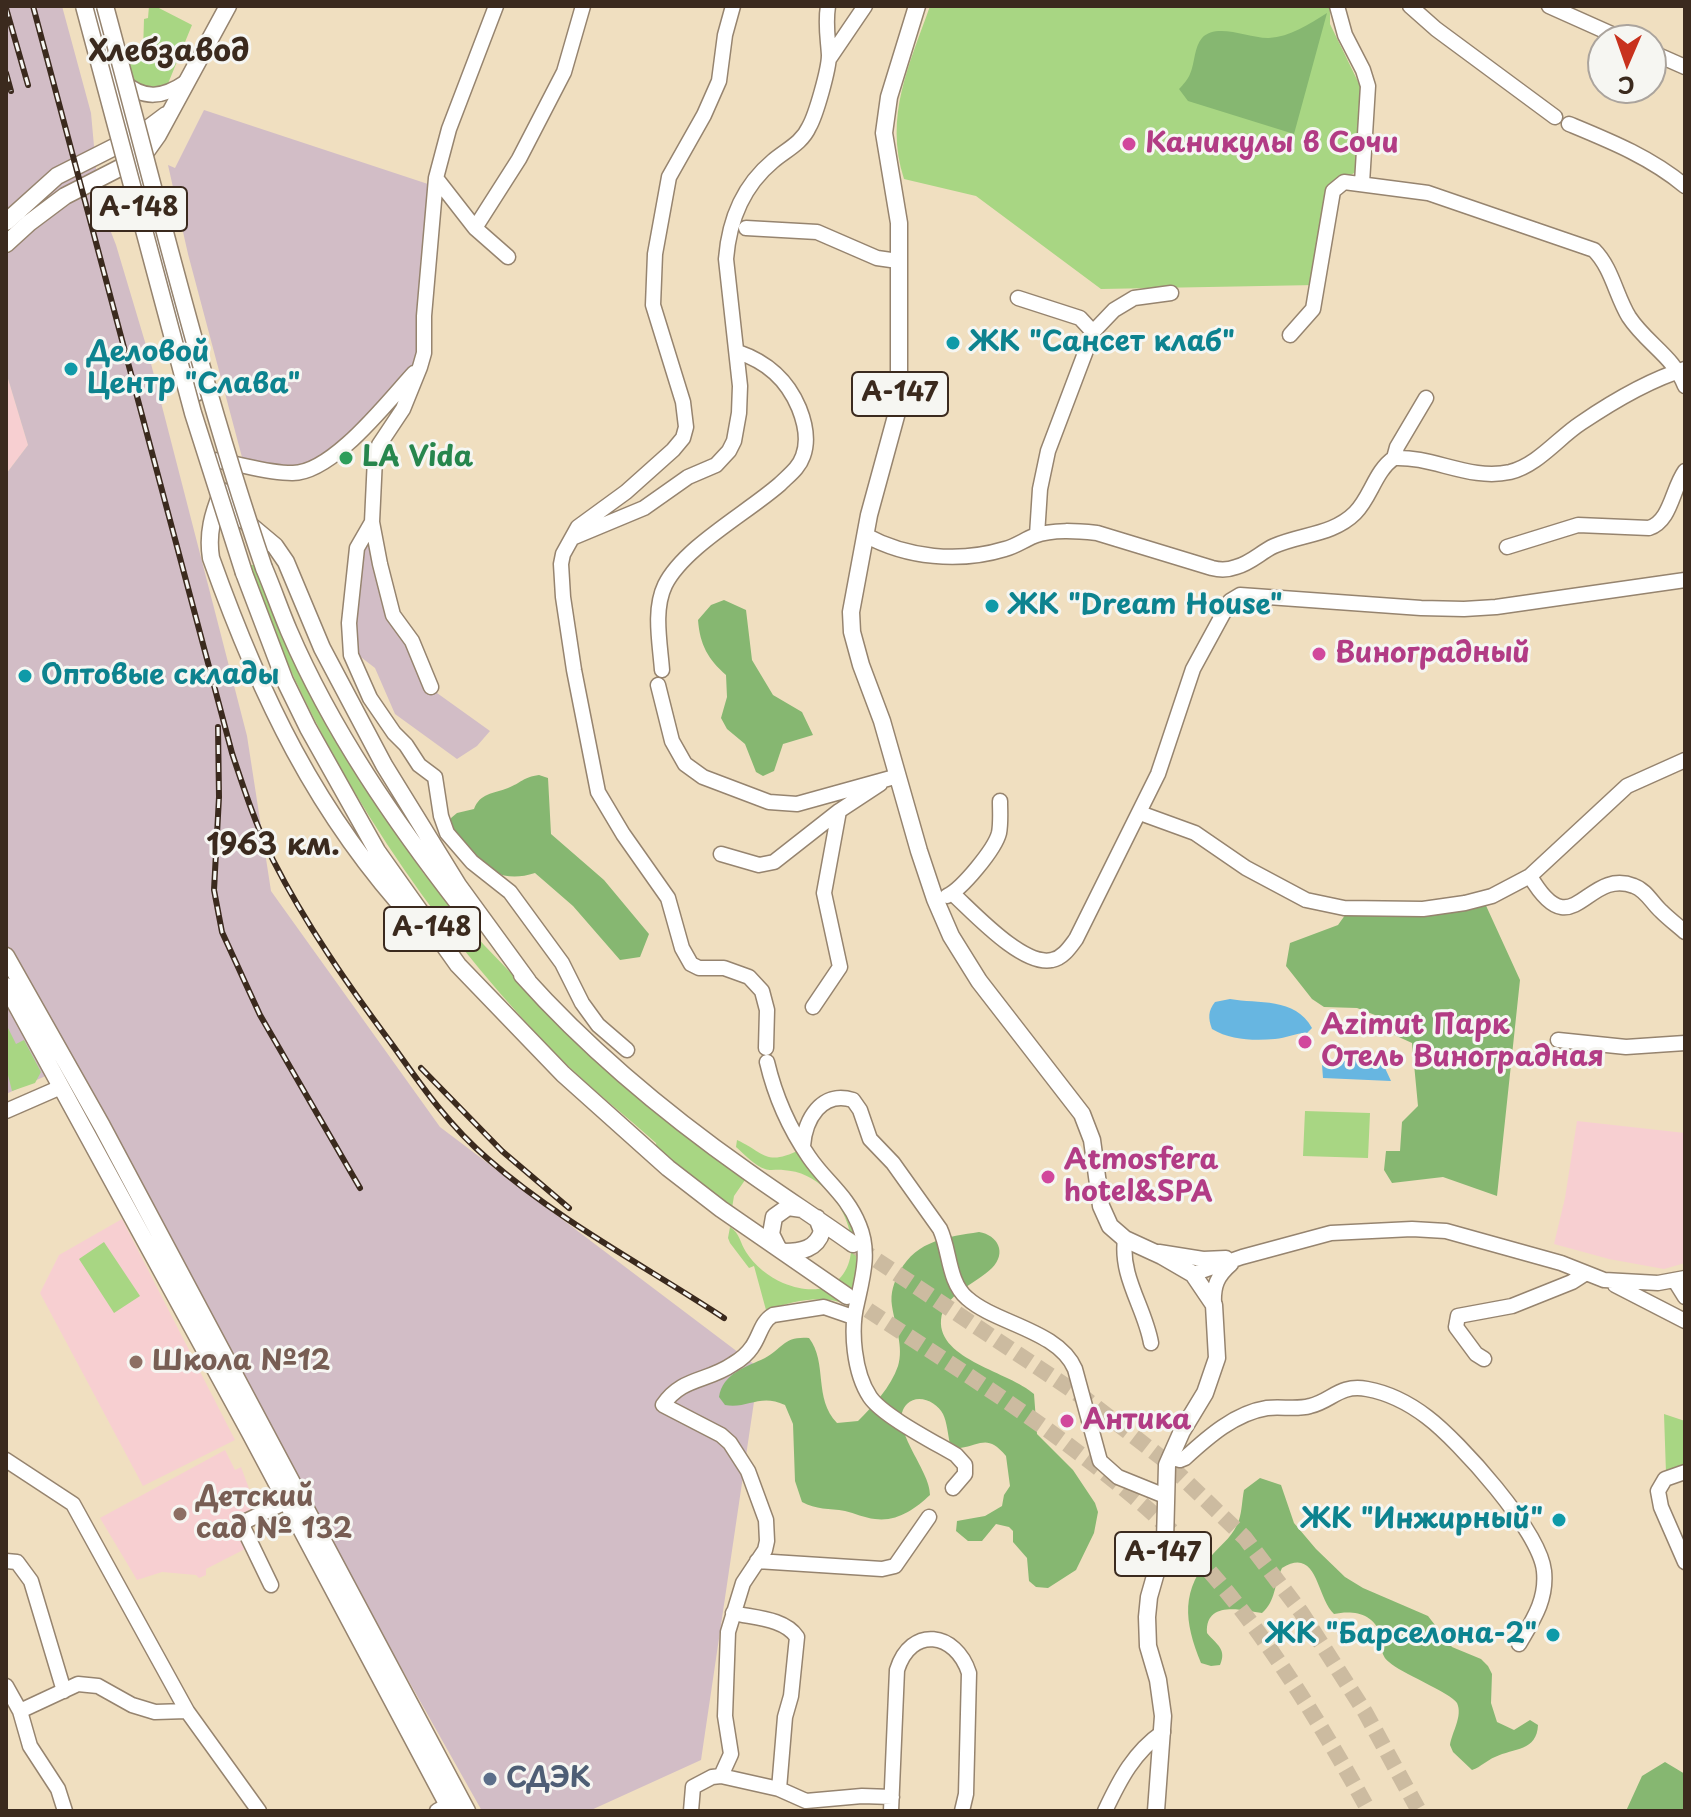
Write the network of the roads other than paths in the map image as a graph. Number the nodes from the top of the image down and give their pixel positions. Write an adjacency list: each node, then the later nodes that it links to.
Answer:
1 (84, 6): 65 (main road, А-148, bridge)
2 (95, 6): 16 (street)
3 (105, 6): 66 (main road, А-148, bridge)
4 (228, 6): 17 (main road)
5 (496, 6): 21 (street)
6 (583, 6): 25 (street)
7 (733, 6): 46 (street)
8 (828, 6): 15 (street)
9 (865, 6): 15 (street)
10 (917, 6): 29 (main road, А-147)
11 (1337, 6): 22 (street)
12 (1410, 6): 23 (street)
13 (1549, 6): 14 (street)
14 (1589, 24)
15 (829, 59): 34 (street)
16 (112, 68): 17 (street); 19 (street)
17 (187, 81): 18 (main road)
18 (170, 111): 19 (main road); 20 (main road)
19 (131, 139): 20 (main road); 24 (main road)
20 (136, 161): 27 (main road); 40 (main road)
21 (436, 178): 25 (street); 35 (street)
22 (1362, 183): 33 (street); 36 (street)
23 (1685, 186)
24 (6, 222)
25 (475, 228): 28 (street)
26 (746, 228): 29 (street)
27 (6, 244)
28 (508, 257)
29 (898, 261): 44 (main road, А-147)
30 (1171, 293): 32 (street)
31 (1018, 298): 32 (street)
32 (1093, 332): 45 (street)
33 (1290, 335)
34 (738, 352): 46 (street); 51 (street)
35 (420, 367): 40 (street); 43 (street)
36 (1682, 370): 37 (street); 39 (street)
37 (1685, 386)
38 (1426, 398): 39 (street)
39 (1394, 458): 48 (street)
40 (213, 460): 42 (main road)
41 (1685, 471): 47 (street)
42 (224, 498): 65 (main road, А-148); 66 (main road, А-148)
43 (372, 522): 53 (street); 71 (street)
44 (865, 535): 45 (street); 55 (main road, А-147)
45 (1037, 535): 48 (street)
46 (572, 538): 74 (street)
47 (1507, 547)
48 (1240, 567): 50 (street)
49 (1685, 580): 50 (street)
50 (1240, 595): 58 (street)
51 (662, 670)
52 (658, 685): 55 (street)
53 (431, 687)
54 (1685, 760): 60 (street)
55 (892, 778): 57 (street); 62 (main road, А-147)
56 (1000, 801): 61 (street)
57 (839, 811): 59 (street); 68 (street)
58 (1140, 813): 60 (street); 61 (street)
59 (721, 854)
60 (1530, 876): 63 (street)
61 (953, 894): 62 (street)
62 (935, 899): 76 (main road, А-147)
63 (1685, 932)
64 (6, 956): 113 (main road)
65 (458, 965): 78 (main road, А-148)
66 (528, 981): 75 (main road, А-148)
67 (6, 986): 72 (main road)
68 (813, 1007)
69 (1558, 1040): 70 (street)
70 (1685, 1043)
71 (627, 1050)
72 (61, 1087): 73 (street); 97 (main road)
73 (6, 1111)
74 (803, 1146): 88 (street); 96 (street)
75 (812, 1214): 77 (main road, А-148); 78 (main road); 78 (main road)
76 (1125, 1239): 79 (main road, А-147); 90 (street)
77 (853, 1244)
78 (781, 1250): 85 (main road, А-148)
79 (1147, 1250): 80 (street, А-147); 82 (main road, А-147)
80 (1242, 1257): 81 (street); 82 (street); 87 (street, А-147)
81 (1586, 1273): 83 (street); 91 (street)
82 (1193, 1274): 87 (main road, А-147)
83 (1604, 1280): 84 (street); 89 (street)
84 (1680, 1280): 86 (street)
85 (847, 1296)
86 (1685, 1297)
87 (1214, 1305): 92 (main road, А-147)
88 (853, 1317): 95 (street); 100 (street)
89 (1684, 1317)
90 (1151, 1343)
91 (1484, 1359)
92 (1170, 1457): 96 (main road, А-147); 104 (street)
93 (6, 1460): 108 (street)
94 (1685, 1472): 101 (street)
95 (953, 1488)
96 (1165, 1496): 109 (main road, А-147)
97 (286, 1502): 102 (street); 113 (main road)
98 (929, 1517): 100 (street)
99 (6, 1561): 106 (street)
100 (757, 1561): 103 (street)
101 (1685, 1562)
102 (271, 1585)
103 (733, 1613): 110 (street); 111 (street)
104 (1519, 1644)
105 (6, 1686): 107 (street)
106 (64, 1691): 107 (street); 108 (street)
107 (20, 1711): 114 (street)
108 (187, 1711): 115 (street)
109 (1163, 1732): 118 (street); 119 (main road, А-147)
110 (721, 1776): 111 (street); 116 (street)
111 (779, 1789): 112 (street)
112 (891, 1804): 117 (street)
113 (452, 1807)
114 (65, 1811)
115 (259, 1811)
116 (691, 1811)
117 (962, 1811)
118 (1105, 1811)
119 (1156, 1811)

